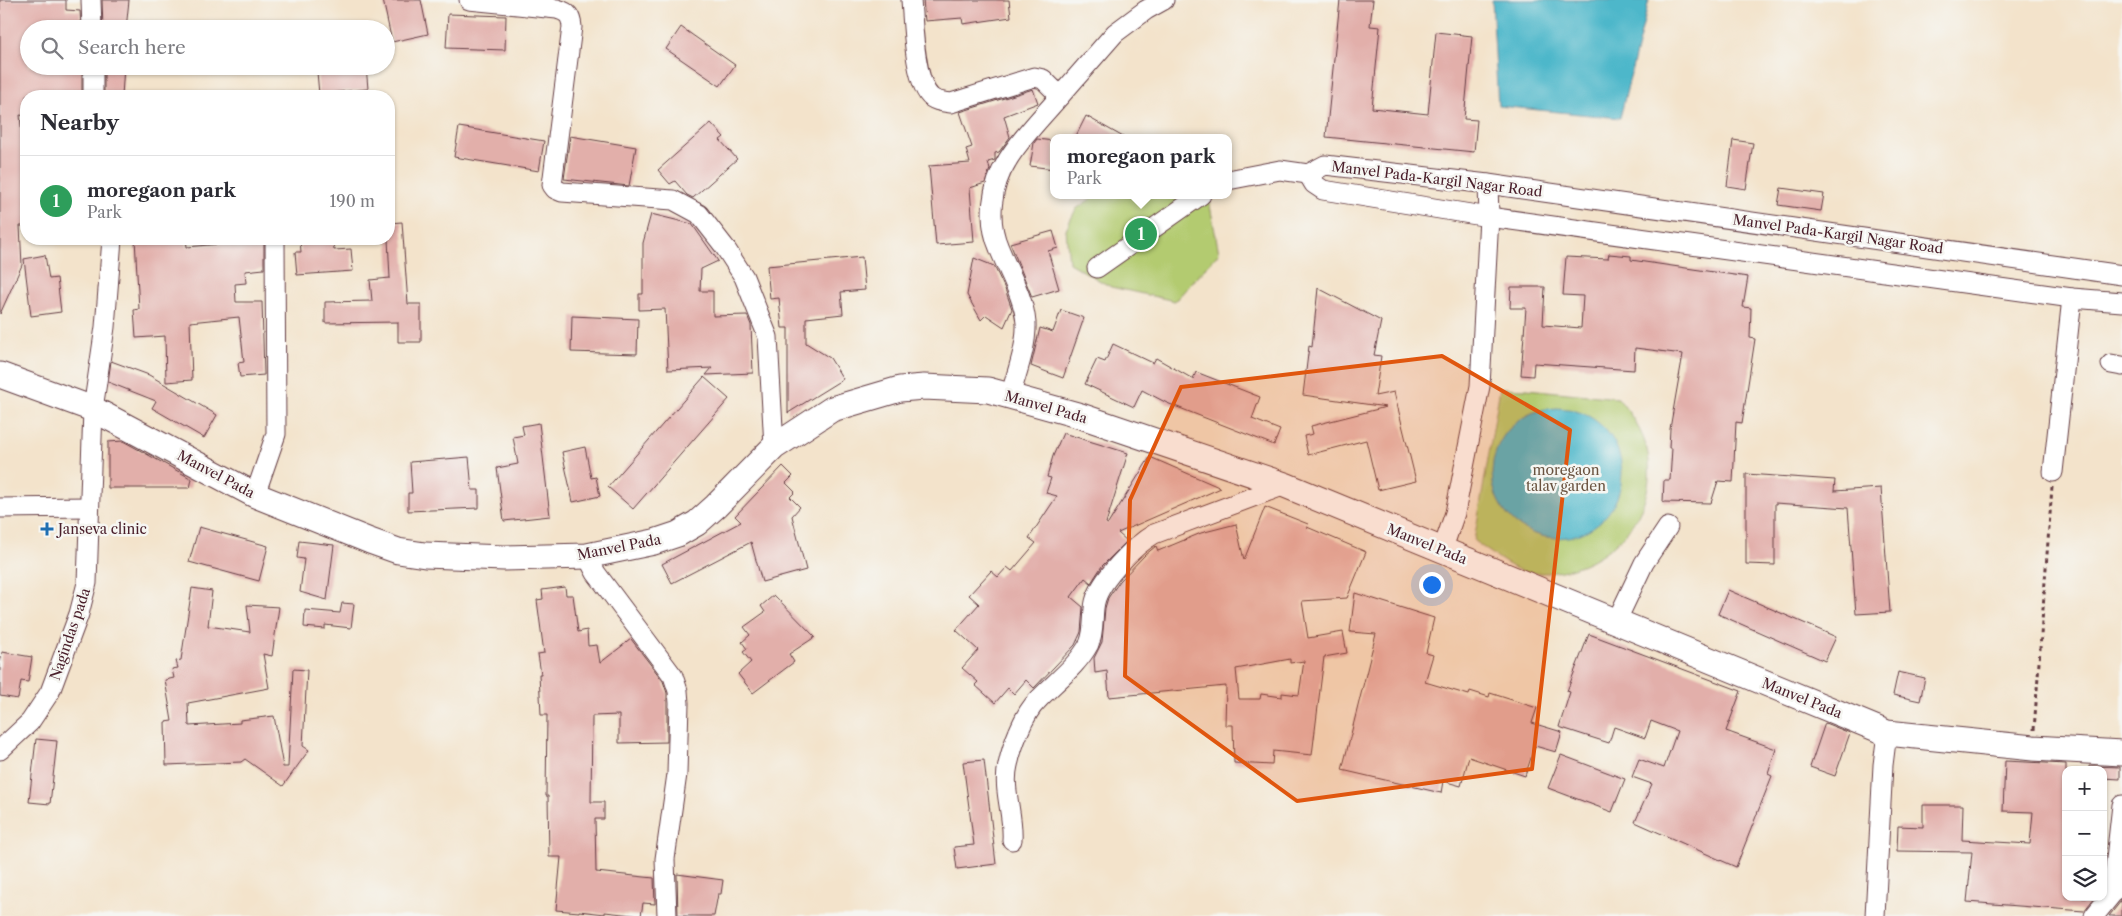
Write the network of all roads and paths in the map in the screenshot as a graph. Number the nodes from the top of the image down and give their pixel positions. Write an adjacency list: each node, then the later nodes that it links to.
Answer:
1 (91, 0): 6 (street)
2 (469, 0): 24 (street)
3 (911, 0): 9 (street)
4 (1164, 0): 5 (street)
5 (1143, 5): 9 (street)
6 (92, 20)
7 (93, 75): 8 (street)
8 (93, 90)
9 (1060, 96): 22 (street)
10 (1308, 174): 11 (street); 12 (street, Manvel Pada-Kargil Nagar Road); 14 (street, Manvel Pada-Kargil Nagar Road)
11 (1232, 179)
12 (1488, 184): 14 (street); 18 (street, Manvel Pada-Kargil Nagar Road)
13 (1195, 199): 17 (street)
14 (1489, 217): 19 (street, Manvel Pada-Kargil Nagar Road); 31 (street)
15 (112, 245): 23 (street, Nagindas pada)
16 (275, 245): 27 (street)
17 (1097, 268)
18 (2122, 275)
19 (2072, 298): 20 (street, Manvel Pada-Kargil Nagar Road); 25 (street)
20 (2122, 302)
21 (0, 375): 23 (main road, Manvel Pada)
22 (1010, 397): 24 (main road, Manvel Pada); 26 (main road, Manvel Pada)
23 (93, 409): 27 (main road, Manvel Pada); 28 (street, Nagindas pada)
24 (774, 447): 32 (main road, Manvel Pada)
25 (2053, 472): 35 (path)
26 (1285, 486): 31 (main road, Manvel Pada); 39 (street)
27 (255, 495): 32 (main road, Manvel Pada)
28 (89, 507): 29 (street); 36 (street, Nagindas pada)
29 (0, 508)
30 (1668, 527): 33 (street)
31 (1442, 550): 33 (main road, Manvel Pada)
32 (587, 556): 40 (street)
33 (1616, 622): 34 (main road, Manvel Pada)
34 (1887, 733): 35 (main road, Manvel Pada); 41 (street)
35 (2033, 748): 37 (main road, Manvel Pada)
36 (0, 750)
37 (2122, 753)
38 (2122, 805): 42 (street)
39 (1012, 840)
40 (668, 916)
41 (1874, 916)
42 (2094, 916)

